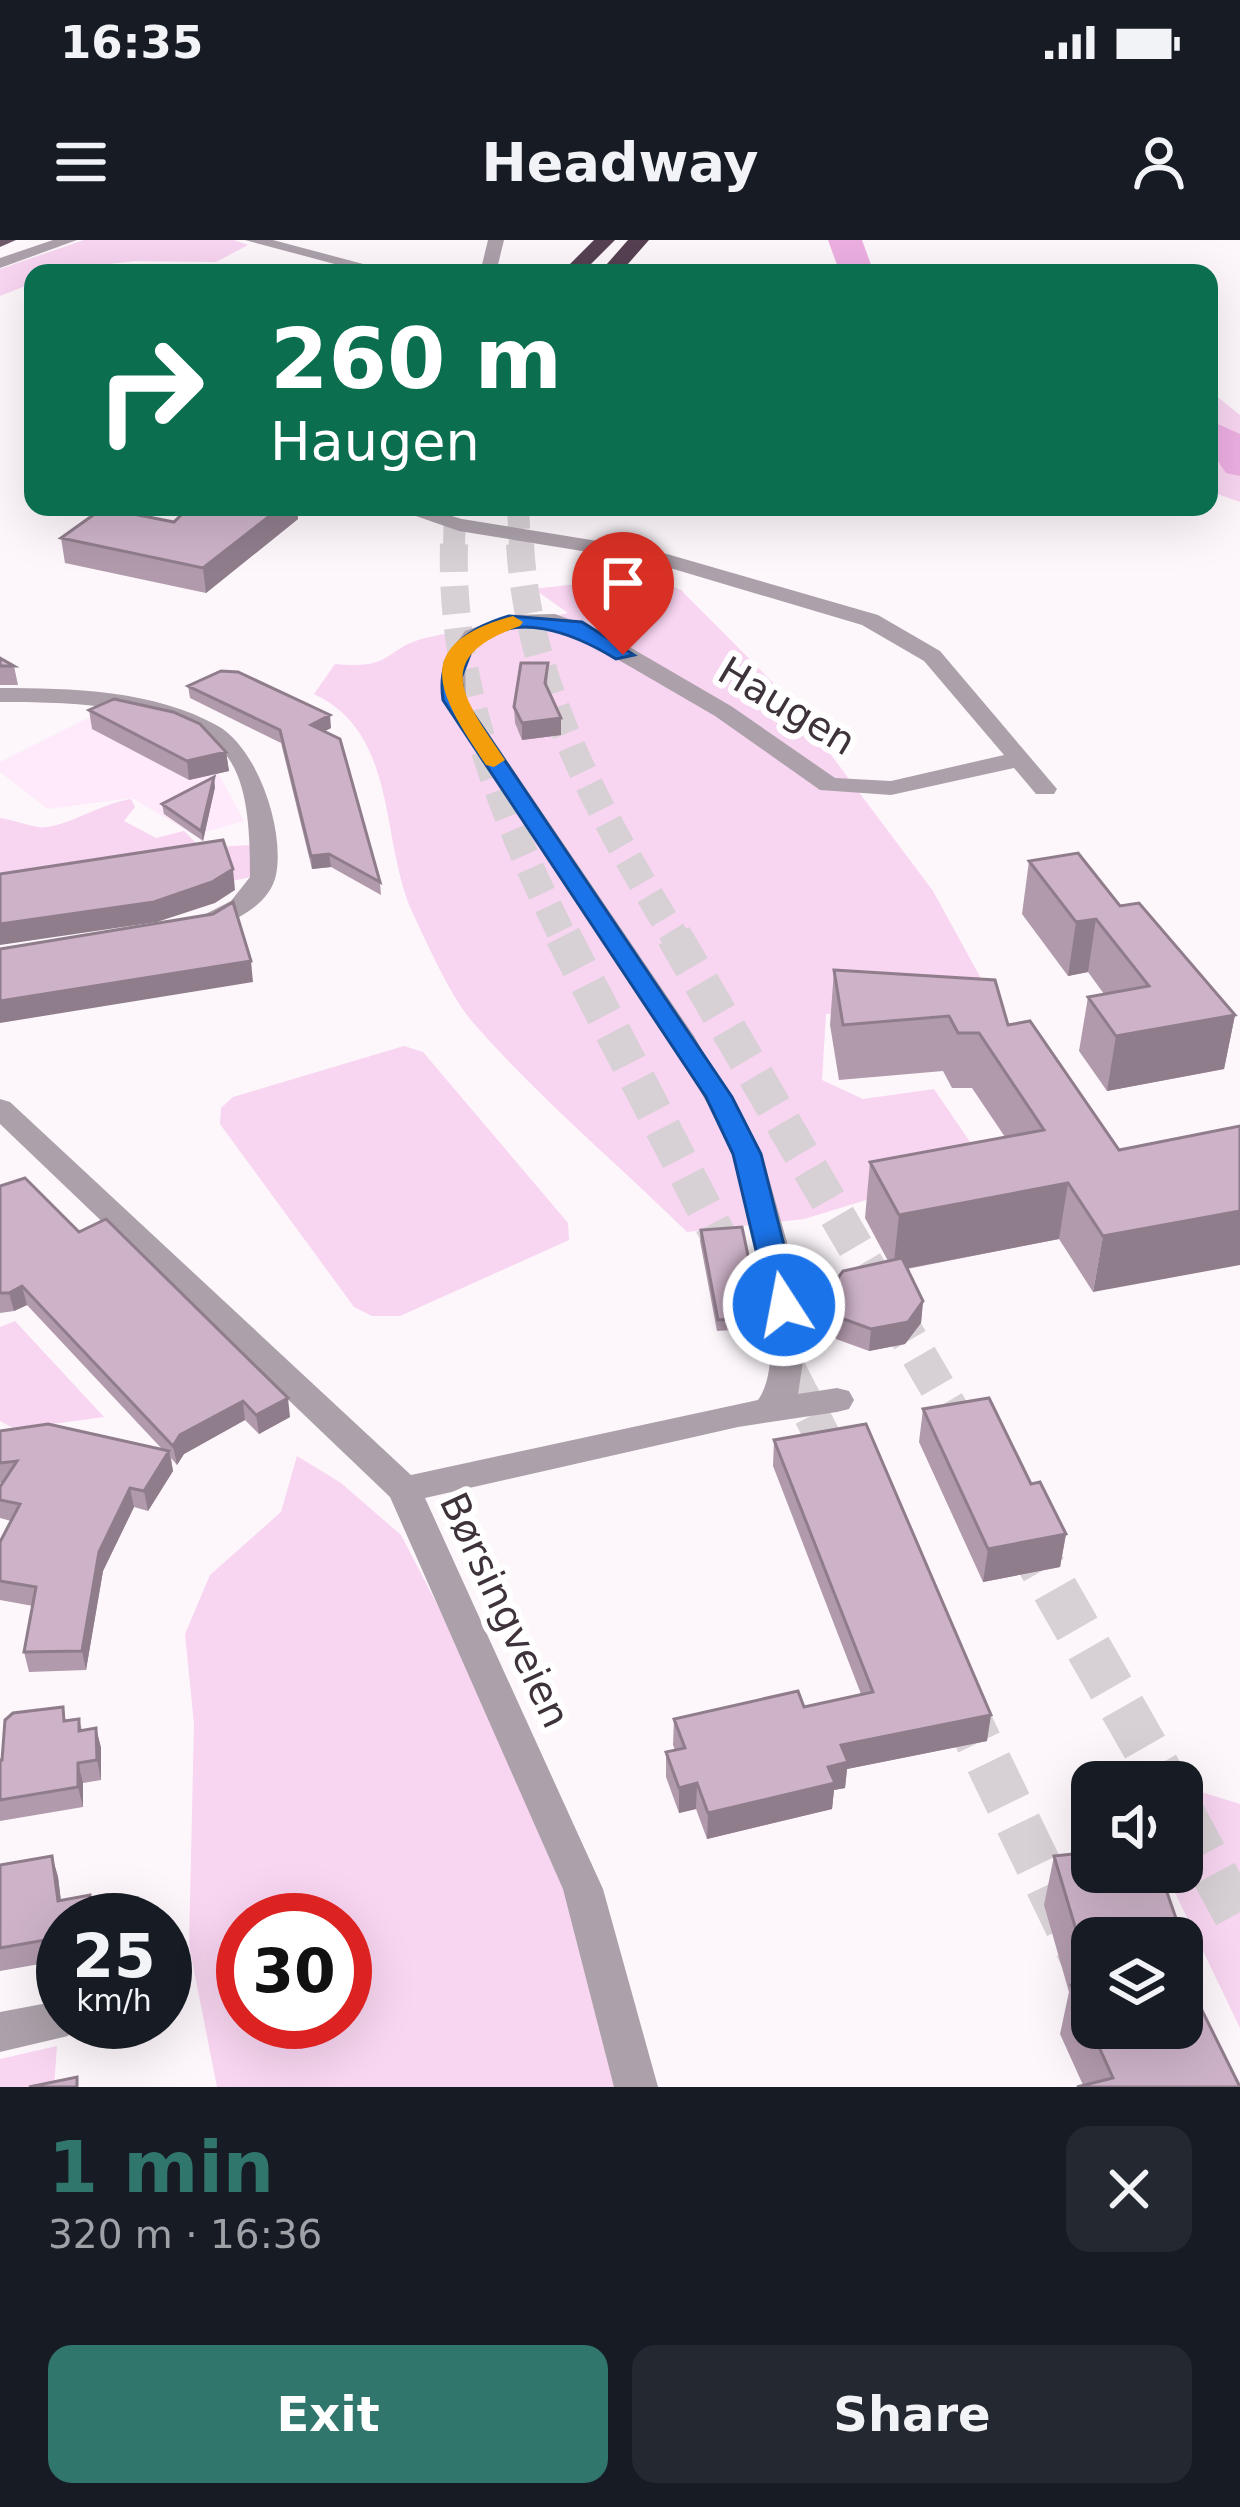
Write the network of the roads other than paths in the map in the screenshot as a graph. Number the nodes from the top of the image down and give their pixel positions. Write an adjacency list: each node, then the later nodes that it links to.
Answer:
1 (69, 240): 4 (street)
2 (253, 240): 5 (street)
3 (639, 240): 6 (highway)
4 (0, 263)
5 (352, 264)
6 (617, 264)
7 (430, 516): 9 (street)
8 (0, 695): 11 (street)
9 (1020, 759): 10 (street); 14 (street, Haugen)
10 (1045, 789)
11 (163, 931)
12 (7, 1127): 15 (street, Børsingveien)
13 (837, 1400): 14 (street)
14 (769, 1409): 15 (street)
15 (404, 1490): 18 (street, Børsingveien)
16 (36, 2025): 17 (street)
17 (0, 2032)
18 (636, 2087)

